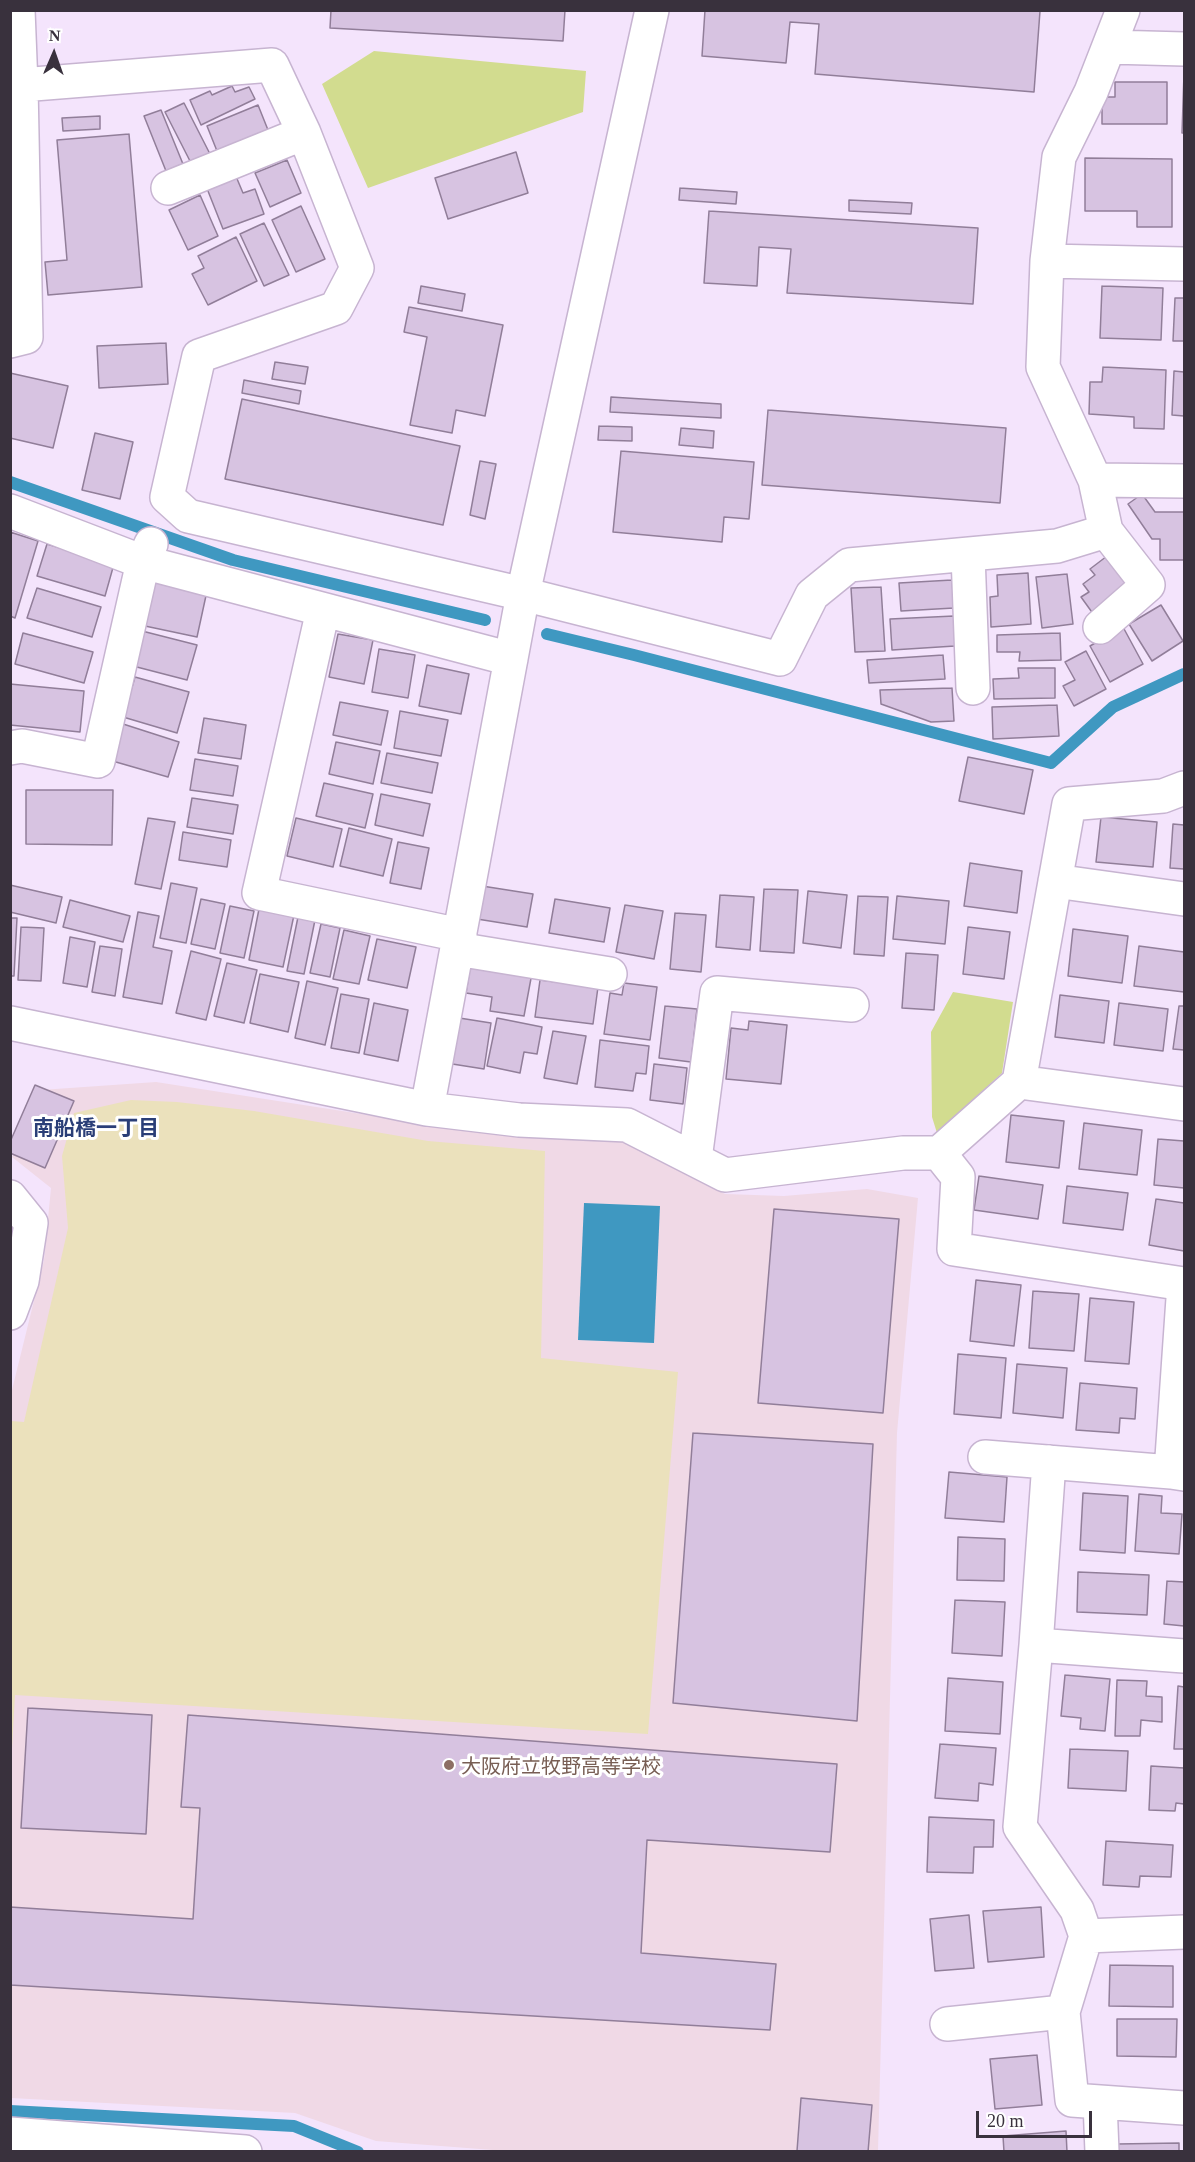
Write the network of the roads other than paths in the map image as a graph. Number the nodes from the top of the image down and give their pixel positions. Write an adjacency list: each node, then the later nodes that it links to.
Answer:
1 (18, 10): 6 (street)
2 (652, 10): 18 (street)
3 (1122, 10): 4 (street)
4 (1110, 46): 5 (street); 9 (street)
5 (1185, 49)
6 (21, 85): 7 (street); 11 (street)
7 (304, 133): 8 (street); 15 (street)
8 (168, 188)
9 (1047, 261): 10 (street); 12 (street)
10 (1185, 264)
11 (10, 341)
12 (1095, 480): 13 (street); 16 (street)
13 (1185, 481)
14 (10, 511): 15 (street)
15 (155, 531): 18 (street); 19 (street); 23 (street)
16 (1106, 531): 17 (street); 20 (street)
17 (968, 555): 18 (street); 22 (street)
18 (523, 594): 21 (street)
19 (323, 610): 21 (street); 27 (street)
20 (1100, 627)
21 (511, 659): 27 (street)
22 (973, 688)
23 (10, 748)
24 (1185, 788): 25 (street)
25 (1055, 881): 26 (street); 31 (street)
26 (1185, 899)
27 (458, 942): 28 (street); 33 (street)
28 (610, 974)
29 (852, 1005): 35 (street)
30 (10, 1023): 33 (street)
31 (1019, 1082): 32 (street); 34 (street)
32 (1185, 1104)
33 (427, 1108): 35 (street)
34 (939, 1153): 35 (street); 38 (street)
35 (695, 1159)
36 (10, 1197): 37 (street)
37 (16, 1279): 39 (street)
38 (1184, 1284): 42 (street)
39 (10, 1313)
40 (985, 1457): 41 (street)
41 (1049, 1462): 42 (street); 43 (street)
42 (1178, 1473)
43 (1036, 1645): 44 (street); 46 (street)
44 (1185, 1656)
45 (1185, 1932): 46 (street)
46 (1086, 1935): 47 (street)
47 (1063, 2012): 48 (street); 49 (street)
48 (947, 2024)
49 (1100, 2102): 50 (street); 53 (street)
50 (1185, 2108)
51 (10, 2134): 52 (street)
52 (245, 2151)
53 (1102, 2151)

